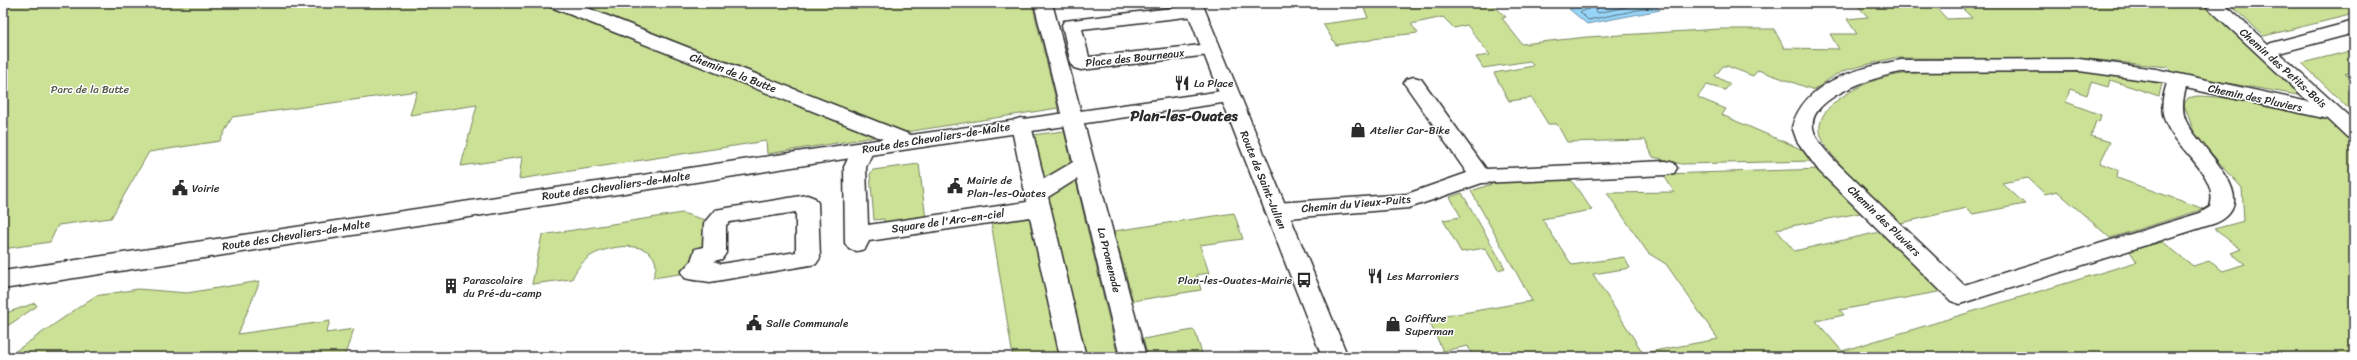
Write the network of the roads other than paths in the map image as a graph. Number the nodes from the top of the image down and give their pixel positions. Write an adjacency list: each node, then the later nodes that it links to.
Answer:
1 (558, 3): 15 (street, Chemin de la Butte)
2 (1043, 3): 12 (street, La Promenade)
3 (2212, 3): 7 (street, Chemin des Petits-Bois)
4 (1195, 7): 6 (street, Route de Saint-Julien); 6 (street, Place des Bourneaux)
5 (2354, 27): 7 (street)
6 (1211, 50): 10 (street, Route de Saint-Julien)
7 (2264, 51): 11 (street, Chemin des Petits-Bois)
8 (2178, 81): 8 (street, Chemin des Pluviers); 11 (street, Chemin des Pluviers)
9 (1414, 83): 19 (street)
10 (1229, 96): 12 (street, Route des Chevaliers-de-Malte); 21 (street, Route de Saint-Julien)
11 (2333, 114): 14 (street, Chemin des Petits-Bois)
12 (1074, 118): 13 (street, Route des Chevaliers-de-Malte); 17 (street, La Promenade)
13 (1021, 125): 15 (street, Route des Chevaliers-de-Malte); 20 (street)
14 (2354, 132)
15 (908, 142): 16 (street, Route des Chevaliers-de-Malte)
16 (863, 149): 20 (street, Square de l'Arc-en-ciel); 23 (street, Route des Chevaliers-de-Malte)
17 (1085, 164): 20 (street); 25 (street, La Promenade)
18 (1666, 168): 19 (street, Chemin du Vieux-Puits)
19 (1480, 176): 21 (street, Chemin du Vieux-Puits)
20 (1037, 201): 24 (street)
21 (1276, 211): 26 (street, Route de Saint-Julien)
22 (808, 258): 22 (street)
23 (3, 280)
24 (1072, 357)
25 (1133, 357)
26 (1335, 357)

